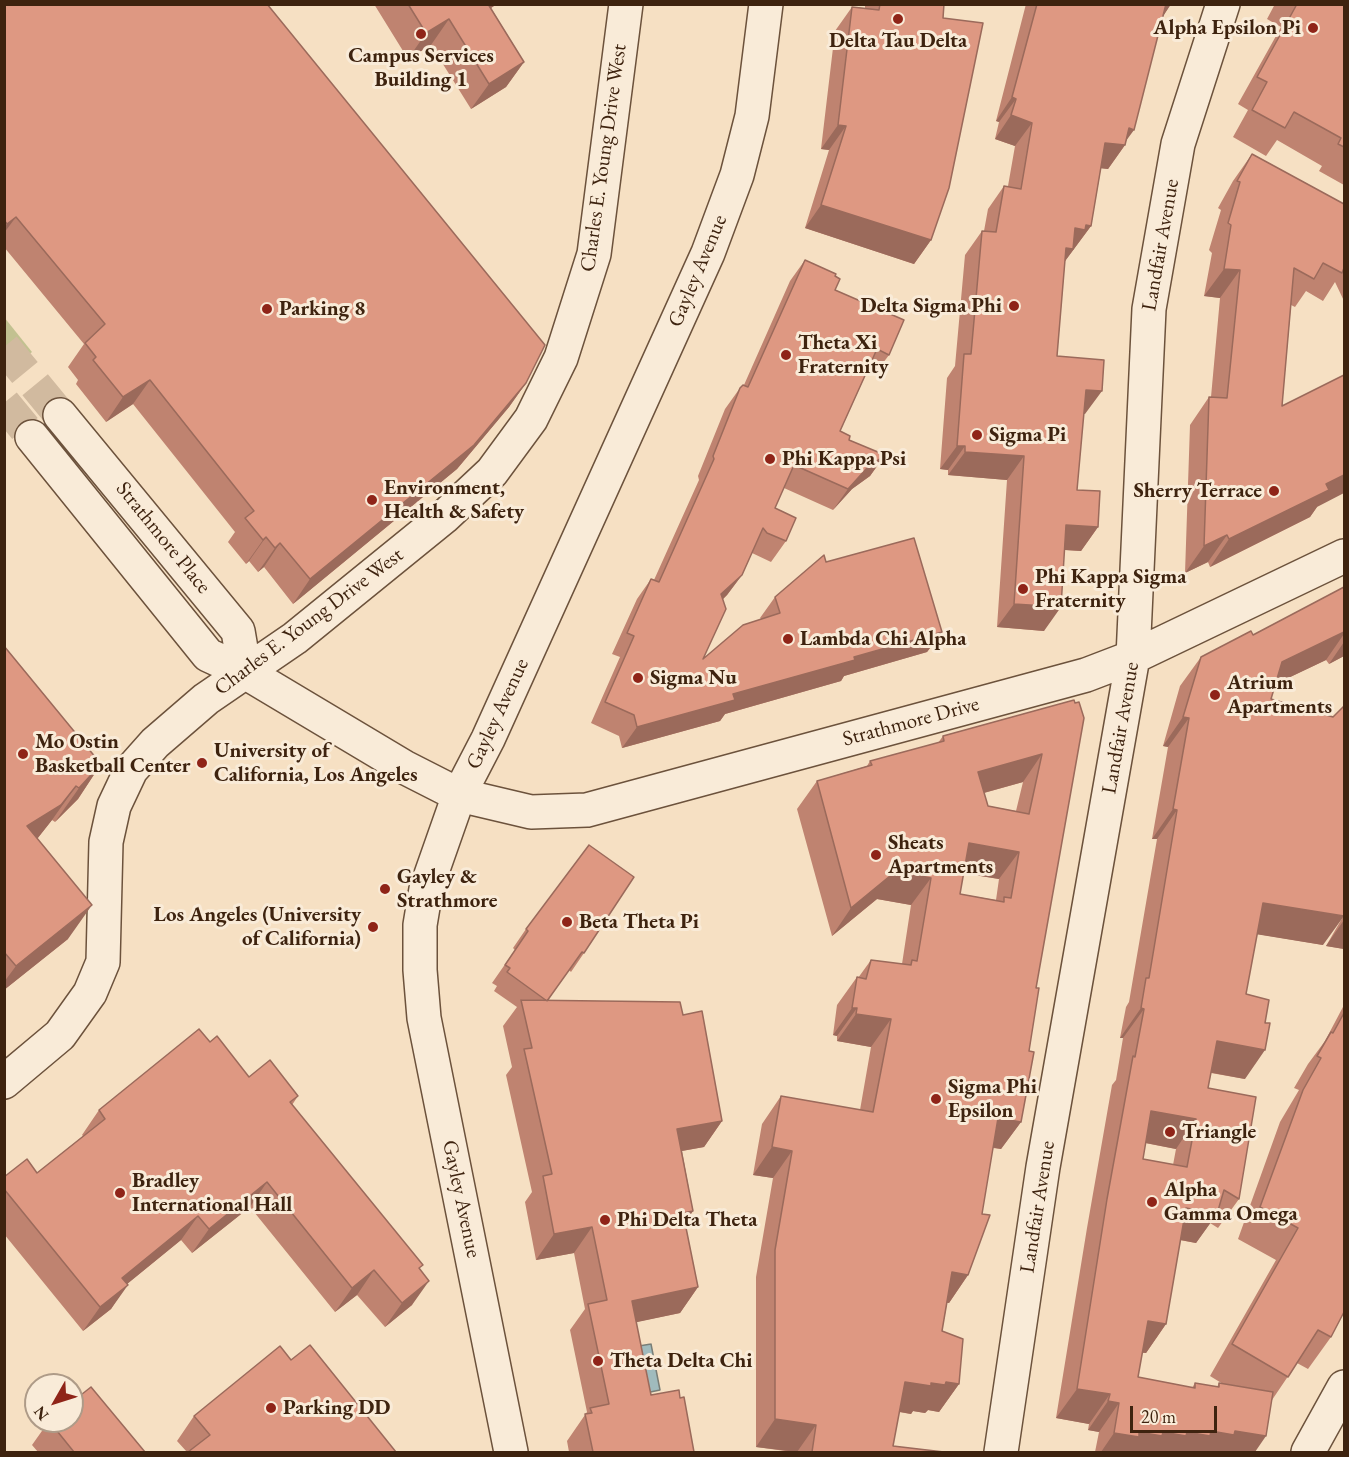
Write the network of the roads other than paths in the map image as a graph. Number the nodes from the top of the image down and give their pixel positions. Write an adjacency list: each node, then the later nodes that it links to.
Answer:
1 (626, 4): 8 (street, Charles E. Young Drive West)
2 (766, 4): 9 (street, Gayley Avenue)
3 (1223, 4): 7 (street, Landfair Avenue)
4 (60, 414): 8 (street, Strathmore Place)
5 (32, 437): 8 (street, Strathmore Place)
6 (1344, 556): 7 (street, Strathmore Drive)
7 (1133, 657): 9 (street, Strathmore Drive); 13 (street, Landfair Avenue)
8 (245, 672): 9 (street, Strathmore Place); 10 (street, Charles E. Young Drive West)
9 (459, 795): 12 (street, Gayley Avenue)
10 (4, 1083)
11 (1344, 1387): 14 (street)
12 (511, 1452)
13 (1001, 1452)
14 (1308, 1452)

